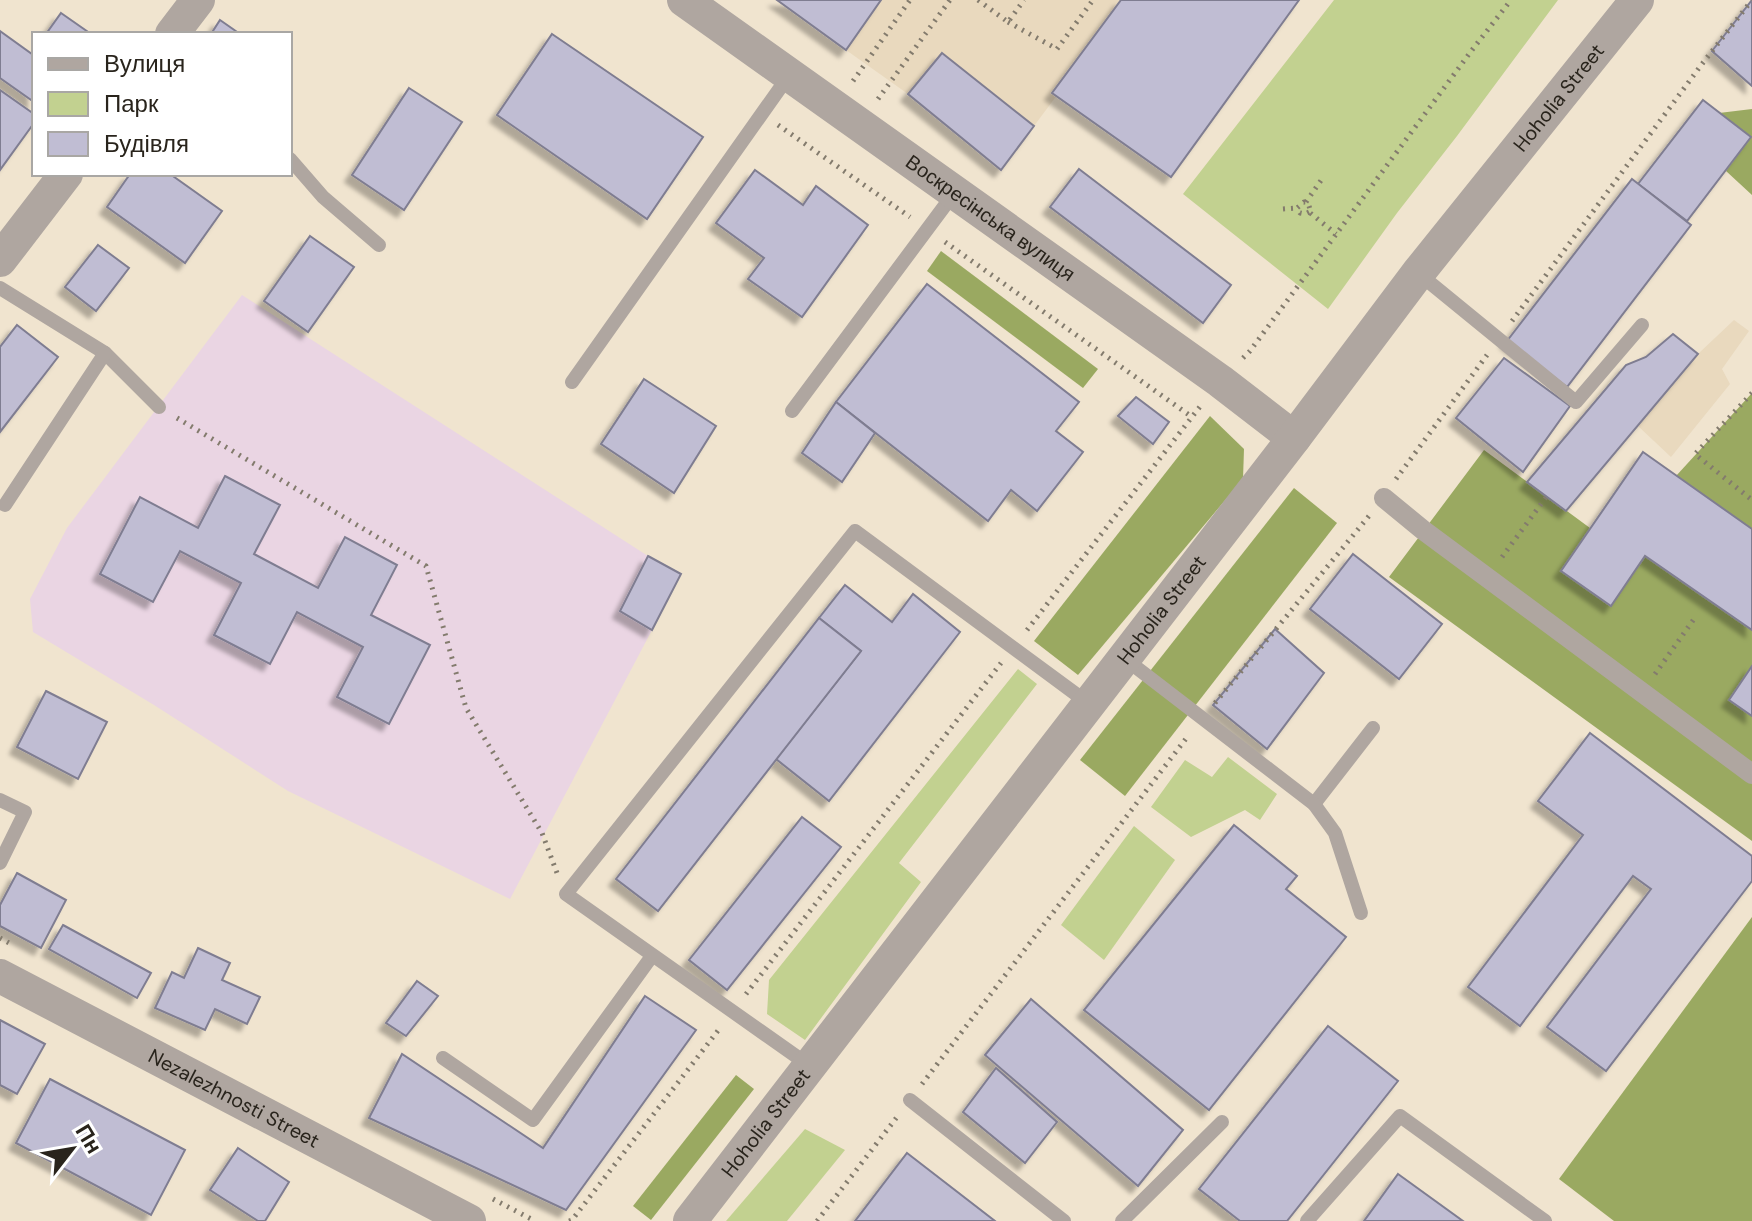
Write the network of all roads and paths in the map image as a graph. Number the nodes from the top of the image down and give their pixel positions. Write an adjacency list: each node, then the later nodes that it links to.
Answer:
1 (198, 0): 12 (street)
2 (684, 0): 13 (street, Воскресінська вулиця)
3 (910, 0): 14 (path)
4 (950, 0): 15 (path)
5 (978, 0): 11 (path)
6 (1024, 0): 11 (path)
7 (1093, 0): 11 (path)
8 (1511, 0): 26 (path)
9 (1637, 0): 29 (street, Hoholia Street)
10 (1752, 0): 32 (path)
11 (1008, 22)
12 (174, 32)
13 (790, 74): 16 (lane); 20 (street, Воскресінська вулиця)
14 (853, 82)
15 (878, 99)
16 (762, 114): 25 (path); 35 (lane)
17 (292, 161): 27 (lane)
18 (64, 176): 28 (street)
19 (1322, 179): 21 (path)
20 (955, 192): 25 (lane); 34 (street, Воскресінська вулиця)
21 (1306, 202): 22 (path); 24 (path)
22 (1297, 208): 23 (path); 24 (path)
23 (1283, 209)
24 (1309, 212): 26 (path)
25 (928, 230): 38 (lane); 39 (path)
26 (1336, 234): 34 (path)
27 (379, 245)
28 (0, 260)
29 (1418, 273): 32 (lane); 40 (street, Hoholia Street)
30 (0, 288): 33 (lane)
31 (1642, 325): 32 (lane)
32 (1499, 340): 42 (path)
33 (105, 353): 37 (lane); 44 (lane)
34 (1220, 381): 39 (path); 40 (street, Воскресінська вулиця)
35 (572, 382)
36 (1752, 393): 43 (path)
37 (159, 407): 57 (path)
38 (792, 411)
39 (1192, 417): 47 (path)
40 (1294, 438): 48 (street, Hoholia Street)
41 (1547, 496): 45 (path)
42 (1384, 498): 45 (street); 51 (path)
43 (1752, 500)
44 (5, 505)
45 (1487, 577): 49 (street)
46 (1694, 619): 49 (path)
47 (1014, 647): 50 (lane); 57 (lane); 61 (path)
48 (1123, 657): 50 (street, Hoholia Street); 51 (lane)
49 (1642, 693): 53 (street)
50 (1088, 703): 63 (street, Hoholia Street)
51 (1202, 718): 55 (lane); 64 (path)
52 (1373, 728): 55 (lane)
53 (1752, 774)
54 (0, 800): 56 (lane)
55 (1314, 804): 58 (lane)
56 (0, 863)
57 (566, 894): 59 (lane)
58 (1361, 913)
59 (652, 956): 61 (lane); 62 (lane)
60 (0, 976): 66 (street, Nezalezhnosti Street)
61 (732, 1013): 63 (lane); 67 (path)
62 (443, 1058)
63 (810, 1066): 68 (street, Hoholia Street)
64 (910, 1100): 69 (path); 70 (lane)
65 (1222, 1122): 71 (lane)
66 (469, 1221)
67 (569, 1221)
68 (690, 1221)
69 (817, 1221)
70 (1064, 1221)
71 (1122, 1221)
72 (1307, 1221): 73 (lane)
73 (1545, 1221)

